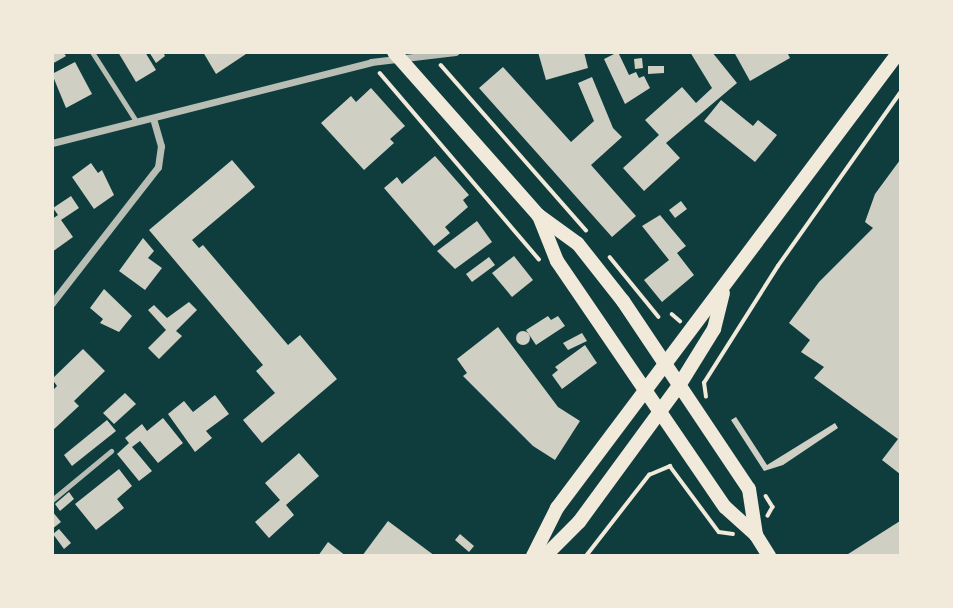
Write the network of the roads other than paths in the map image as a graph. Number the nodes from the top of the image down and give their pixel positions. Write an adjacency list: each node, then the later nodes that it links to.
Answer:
1 (92, 52): 6 (lane)
2 (455, 52): 4 (street)
3 (899, 52): 9 (main road)
4 (397, 56): 5 (street); 8 (main road)
5 (153, 118): 6 (street); 10 (street)
6 (136, 121): 7 (street)
7 (52, 142)
8 (538, 215): 11 (main road); 13 (main road)
9 (723, 291): 11 (main road); 12 (main road)
10 (52, 303)
11 (665, 361): 12 (main road); 13 (main road)
12 (680, 384): 14 (main road); 17 (main road)
13 (645, 388): 14 (main road); 18 (main road)
14 (661, 411): 17 (main road); 19 (main road)
15 (111, 451): 16 (lane)
16 (52, 500)
17 (756, 535): 20 (main road)
18 (533, 555)
19 (545, 555)
20 (769, 555)

